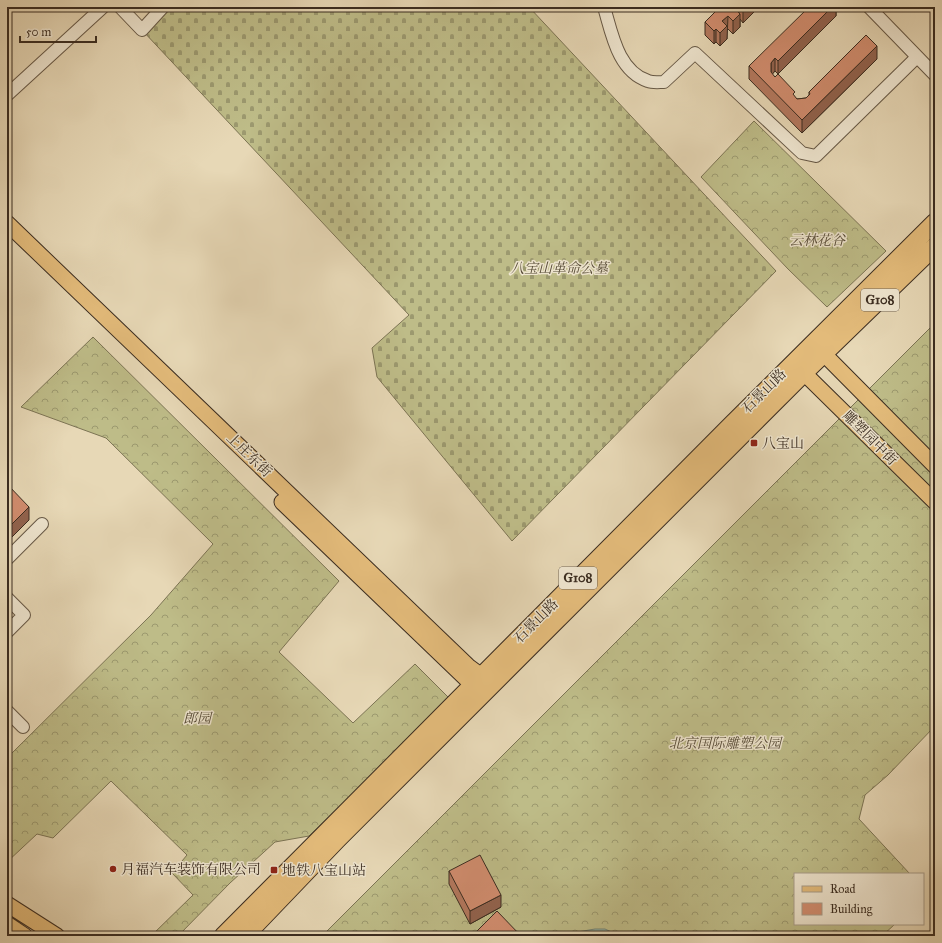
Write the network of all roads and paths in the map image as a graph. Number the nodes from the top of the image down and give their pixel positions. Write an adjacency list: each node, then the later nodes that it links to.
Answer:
1 (103, 7): 8 (street)
2 (120, 7): 3 (street)
3 (163, 7)
4 (604, 7): 6 (street)
5 (869, 7): 6 (street)
6 (917, 57): 7 (street)
7 (935, 75)
8 (7, 95)
9 (7, 222): 21 (main road, 上庄东街)
10 (935, 222): 21 (highway, 石景山路 / G108)
11 (7, 236): 21 (main road, 上庄东街)
12 (935, 246): 13 (highway, 石景山路 / G108)
13 (824, 354): 14 (highway, 石景山路 / G108); 15 (main road, 雕塑园中街)
14 (804, 373): 16 (main road, 雕塑园中街); 21 (highway, 石景山路 / G108)
15 (935, 466)
16 (935, 502)
17 (42, 524): 18 (street)
18 (7, 559)
19 (7, 598): 20 (street)
20 (7, 632)
21 (483, 685): 28 (highway, 石景山路 / G108); 29 (highway, 石景山路 / G108)
22 (7, 711): 23 (street)
23 (23, 727)
24 (7, 904): 27 (main road)
25 (7, 924): 26 (main road)
26 (25, 936)
27 (57, 936)
28 (223, 936)
29 (244, 936)

